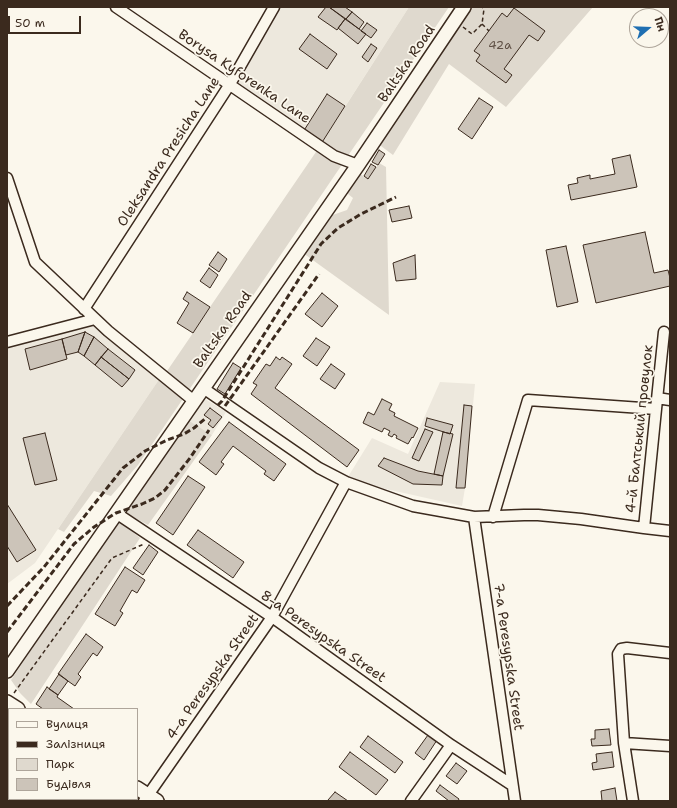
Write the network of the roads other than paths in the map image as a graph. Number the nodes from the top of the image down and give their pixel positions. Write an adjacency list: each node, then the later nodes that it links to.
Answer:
1 (116, 7): 4 (street, Borysa Kyforenka Lane)
2 (274, 7): 4 (street, Oleksandra Presicha Lane)
3 (464, 7): 5 (main road, Baltska Road)
4 (230, 84): 5 (street, Borysa Kyforenka Lane); 7 (street, Oleksandra Presicha Lane)
5 (358, 165): 11 (main road, Baltska Road)
6 (7, 178): 7 (street)
7 (84, 308): 8 (street)
8 (95, 319): 10 (street); 14 (street)
9 (664, 332): 12 (street, 4-й Балтський провулок)
10 (7, 342)
11 (203, 388): 14 (main road, Baltska Road); 16 (street)
12 (657, 398): 13 (street); 15 (street, 4-й Балтський провулок)
13 (670, 400)
14 (194, 401): 17 (main road, Baltska Road)
15 (656, 409): 19 (street); 20 (street, 4-й Балтський провулок)
16 (346, 482): 18 (street); 22 (street, 4-a Peresypska Street)
17 (116, 513): 22 (street, 8-a Peresypska Street); 24 (main road, Baltska Road)
18 (474, 517): 19 (street); 28 (street, 7-a Peresypska Street)
19 (493, 517): 20 (street)
20 (644, 528): 21 (street)
21 (670, 531)
22 (272, 617): 26 (street, 8-a Peresypska Street); 29 (street, 4-a Peresypska Street)
23 (670, 653): 25 (street)
24 (7, 671)
25 (624, 743): 27 (street); 32 (street)
26 (451, 745): 28 (street, 8-a Peresypska Street); 30 (street)
27 (670, 746)
28 (512, 785): 31 (street, 7-a Peresypska Street)
29 (146, 796)
30 (412, 801)
31 (514, 801)
32 (633, 801)

